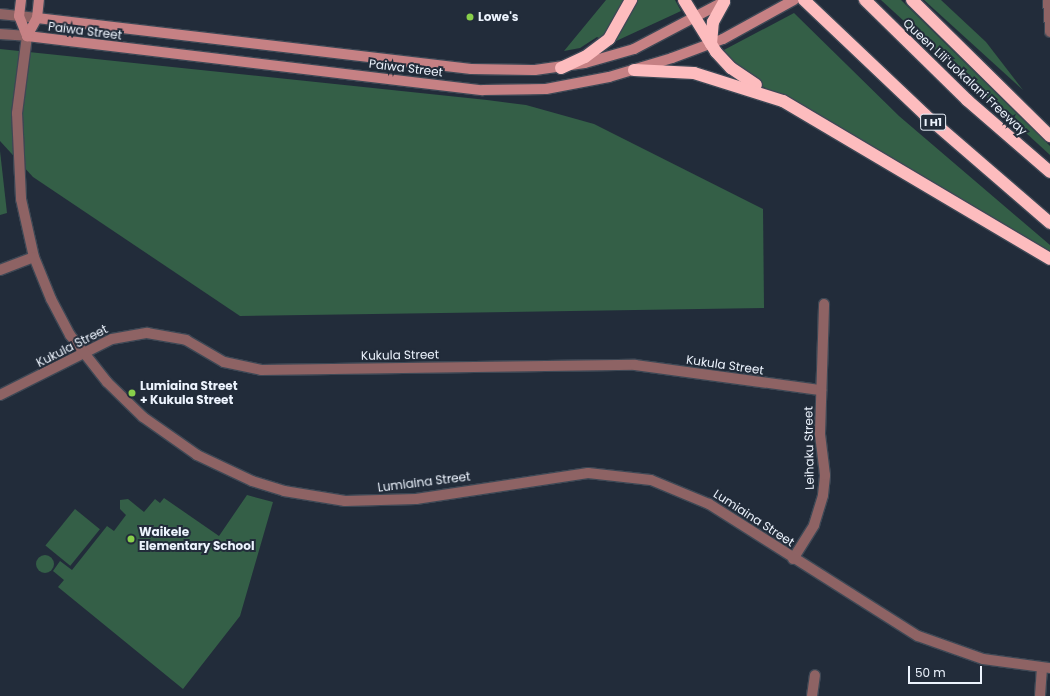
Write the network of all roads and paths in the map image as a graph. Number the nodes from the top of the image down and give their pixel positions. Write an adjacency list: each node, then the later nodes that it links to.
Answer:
1 (20, 0): 12 (main road, Lumiaina Street)
2 (39, 0): 13 (main road, Lumiaina Street)
3 (631, 0): 19 (highway)
4 (684, 0): 14 (highway)
5 (794, 0): 18 (main road, Paiwa Street)
6 (804, 0): 24 (highway, I H1)
7 (865, 0): 23 (highway, Queen Liliʻuokalani Freeway)
8 (912, 0): 22 (highway)
9 (1048, 0): 15 (street)
10 (725, 1): 14 (main road, Paiwa Street); 18 (highway)
11 (0, 14): 12 (street, Paiwa Street)
12 (19, 16): 13 (street, Paiwa Street); 17 (main road, Lumiaina Street)
13 (37, 18): 17 (main road, Lumiaina Street); 19 (main road, Paiwa Street)
14 (694, 19): 18 (highway); 19 (main road, Paiwa Street)
15 (1050, 32)
16 (0, 34): 17 (street, Paiwa Street)
17 (27, 36): 20 (main road, Paiwa Street); 25 (street, Lumiaina Street)
18 (711, 44): 20 (main road, Paiwa Street); 21 (highway)
19 (561, 68)
20 (634, 70): 21 (highway)
21 (783, 101): 26 (highway)
22 (1050, 136)
23 (1050, 172)
24 (1050, 222)
25 (34, 258): 27 (street); 29 (street, Lumiaina Street)
26 (1050, 259)
27 (0, 270)
28 (824, 304): 30 (street, Leihaku Street)
29 (83, 353): 30 (street, Kukula Street); 31 (street, Kukula Street); 32 (street, Lumiaina Street)
30 (821, 390): 32 (street, Leihaku Street)
31 (0, 395)
32 (792, 558): 33 (street, Lumiaina Street)
33 (1046, 668): 36 (street)
34 (815, 675): 35 (street)
35 (812, 696)
36 (1040, 696)

